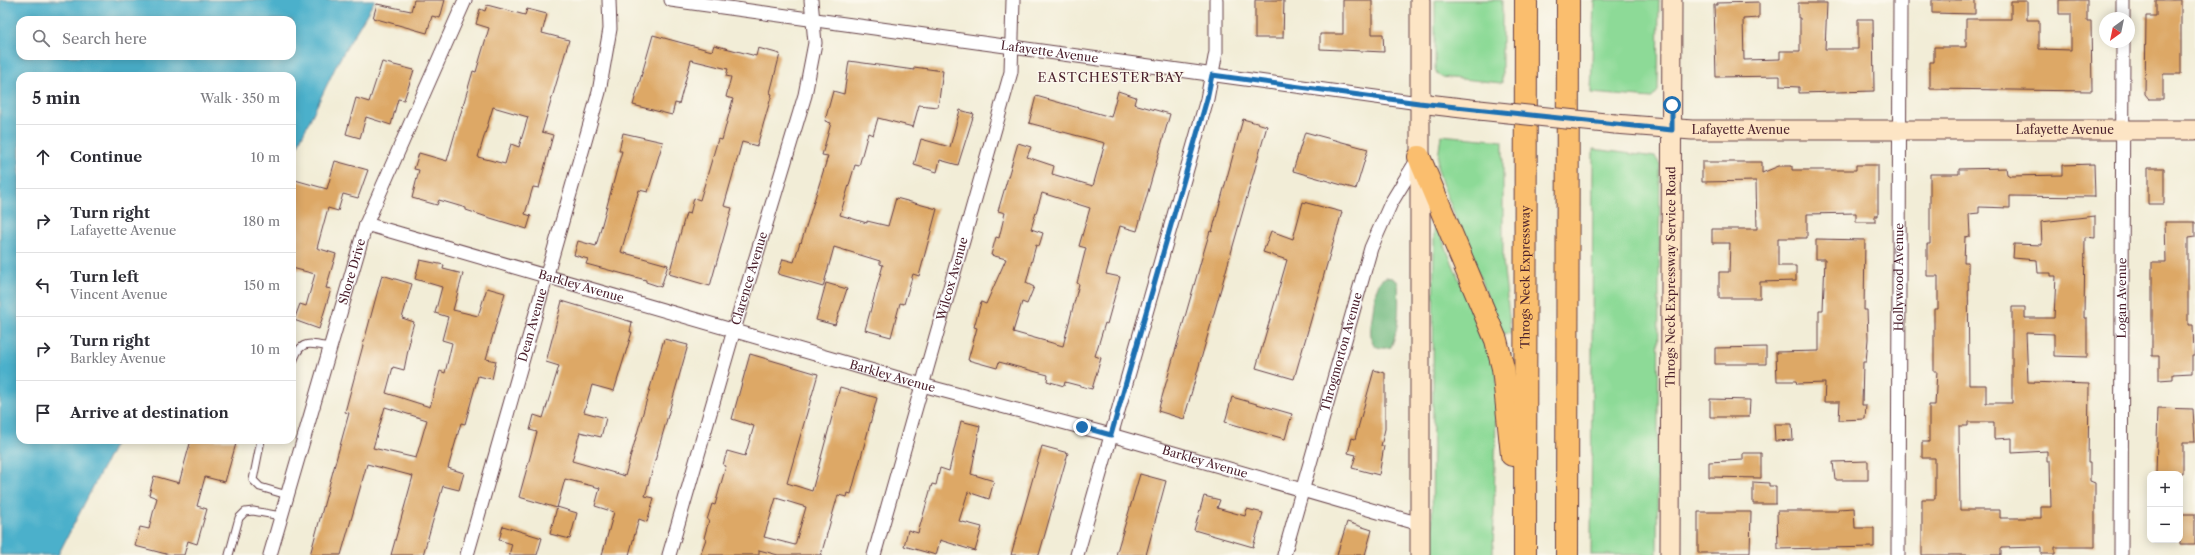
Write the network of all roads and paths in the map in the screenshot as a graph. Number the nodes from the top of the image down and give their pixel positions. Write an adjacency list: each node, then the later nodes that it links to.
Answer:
1 (465, 0): 24 (street, Shore Drive)
2 (609, 0): 25 (street, Dean Avenue)
3 (671, 0): 14 (street, Lafayette Avenue)
4 (811, 0): 14 (street, Clarence Avenue)
5 (1013, 0): 15 (street, Wilcox Avenue)
6 (1216, 0): 17 (street)
7 (1420, 0): 18 (street)
8 (1526, 0): 44 (highway, Throgs Neck Expressway)
9 (1568, 0): 45 (highway)
10 (1672, 0): 19 (street, Throgs Neck Expressway Service Road)
11 (1900, 0): 20 (street, Hollywood Avenue)
12 (2123, 0): 13 (street)
13 (2123, 12)
14 (813, 20): 15 (street, Lafayette Avenue); 26 (street, Clarence Avenue)
15 (1012, 47): 17 (street, Lafayette Avenue); 29 (street, Wilcox Avenue)
16 (2123, 48): 21 (street, Logan Avenue)
17 (1212, 75): 18 (street, Lafayette Avenue); 30 (street)
18 (1419, 103): 19 (street, Lafayette Avenue, bridge); 23 (street)
19 (1672, 130): 20 (street, Lafayette Avenue); 46 (street, Throgs Neck Expressway Service Road)
20 (1899, 130): 21 (street, Lafayette Avenue); 47 (street, Hollywood Avenue)
21 (2122, 130): 22 (street, Lafayette Avenue); 48 (street, Logan Avenue)
22 (2195, 130)
23 (1419, 157): 32 (street, Throgmorton Avenue); 35 (street); 44 (highway)
24 (366, 224): 25 (street, Barkley Avenue); 27 (street, Shore Drive)
25 (546, 275): 26 (street, Barkley Avenue); 38 (street, Dean Avenue)
26 (734, 330): 29 (street, Barkley Avenue); 39 (street, Clarence Avenue)
27 (330, 347): 28 (lane); 33 (street, Shore Drive)
28 (296, 352)
29 (922, 385): 30 (street, Barkley Avenue); 40 (street, Wilcox Avenue)
30 (1111, 435): 32 (street, Barkley Avenue); 41 (street)
31 (260, 444): 33 (lane)
32 (1303, 490): 35 (street, Barkley Avenue); 42 (street, Throgmorton Avenue)
33 (287, 495): 34 (street, Shore Drive)
34 (281, 516): 36 (lane); 37 (street, Shore Drive)
35 (1420, 524): 43 (street)
36 (229, 555)
37 (270, 555)
38 (466, 555)
39 (669, 555)
40 (874, 555)
41 (1077, 555)
42 (1284, 555)
43 (1420, 555)
44 (1523, 555)
45 (1567, 555)
46 (1670, 555)
47 (1898, 555)
48 (2121, 555)

